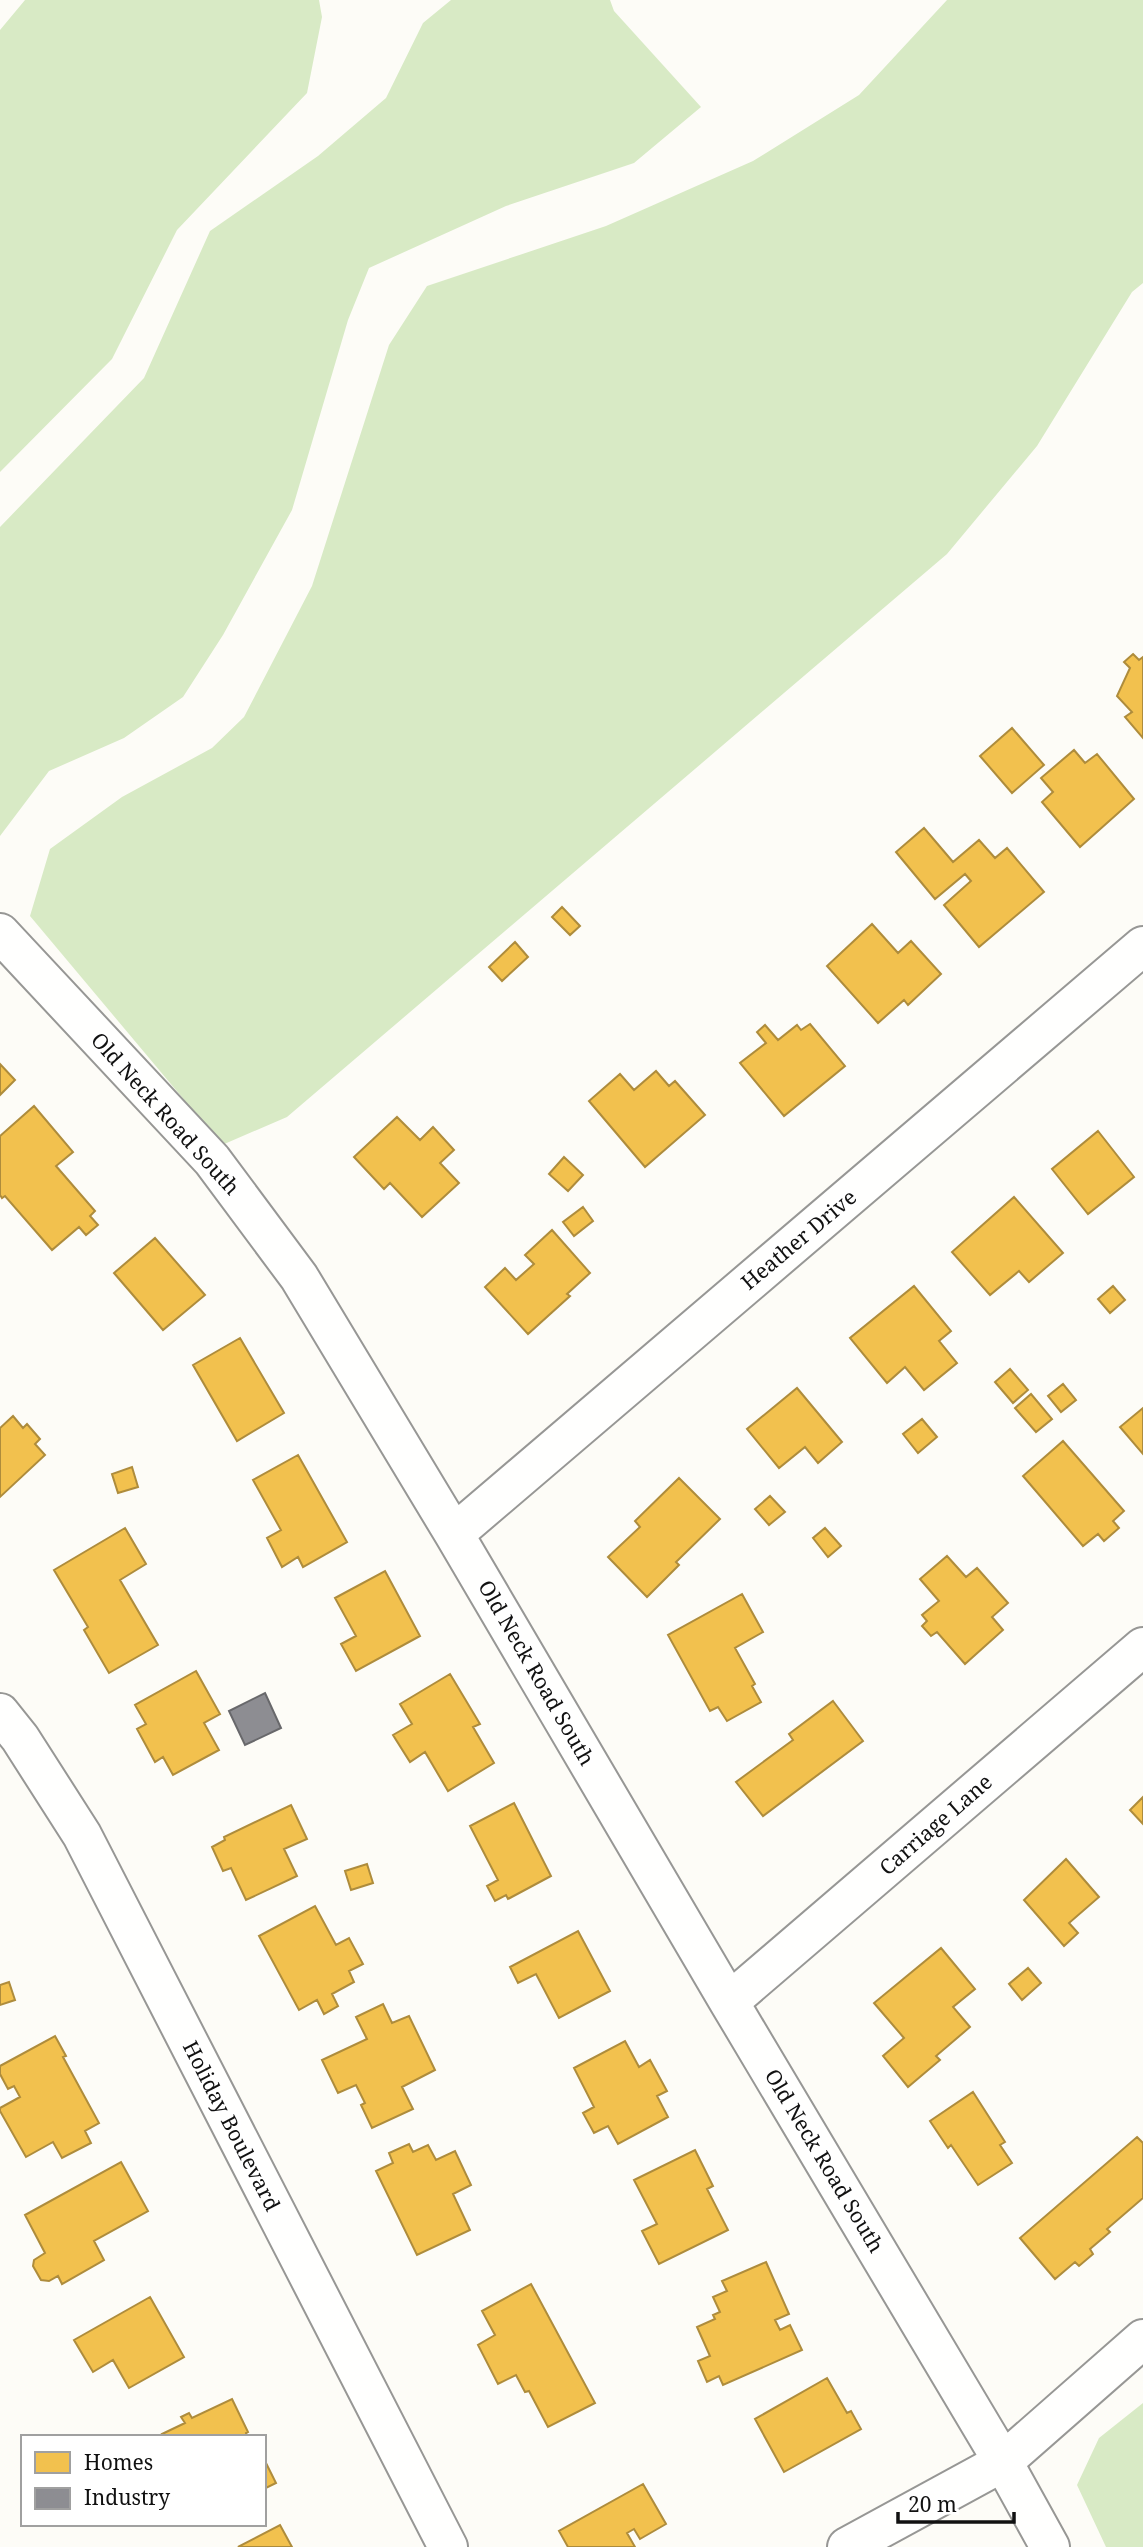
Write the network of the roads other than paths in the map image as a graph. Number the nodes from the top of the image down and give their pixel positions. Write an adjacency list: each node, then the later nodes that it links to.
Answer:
1 (0, 933): 3 (street, Old Neck Road South)
2 (1143, 946): 3 (street, Heather Drive)
3 (454, 1534): 6 (street, Old Neck Road South)
4 (1143, 1647): 6 (street, Carriage Lane)
5 (0, 1713): 9 (street, Holiday Boulevard)
6 (729, 2002): 8 (street, Old Neck Road South)
7 (1143, 2339): 8 (street)
8 (1003, 2462): 10 (street); 11 (street, Old Neck Road South)
9 (448, 2547)
10 (847, 2547)
11 (1050, 2547)

